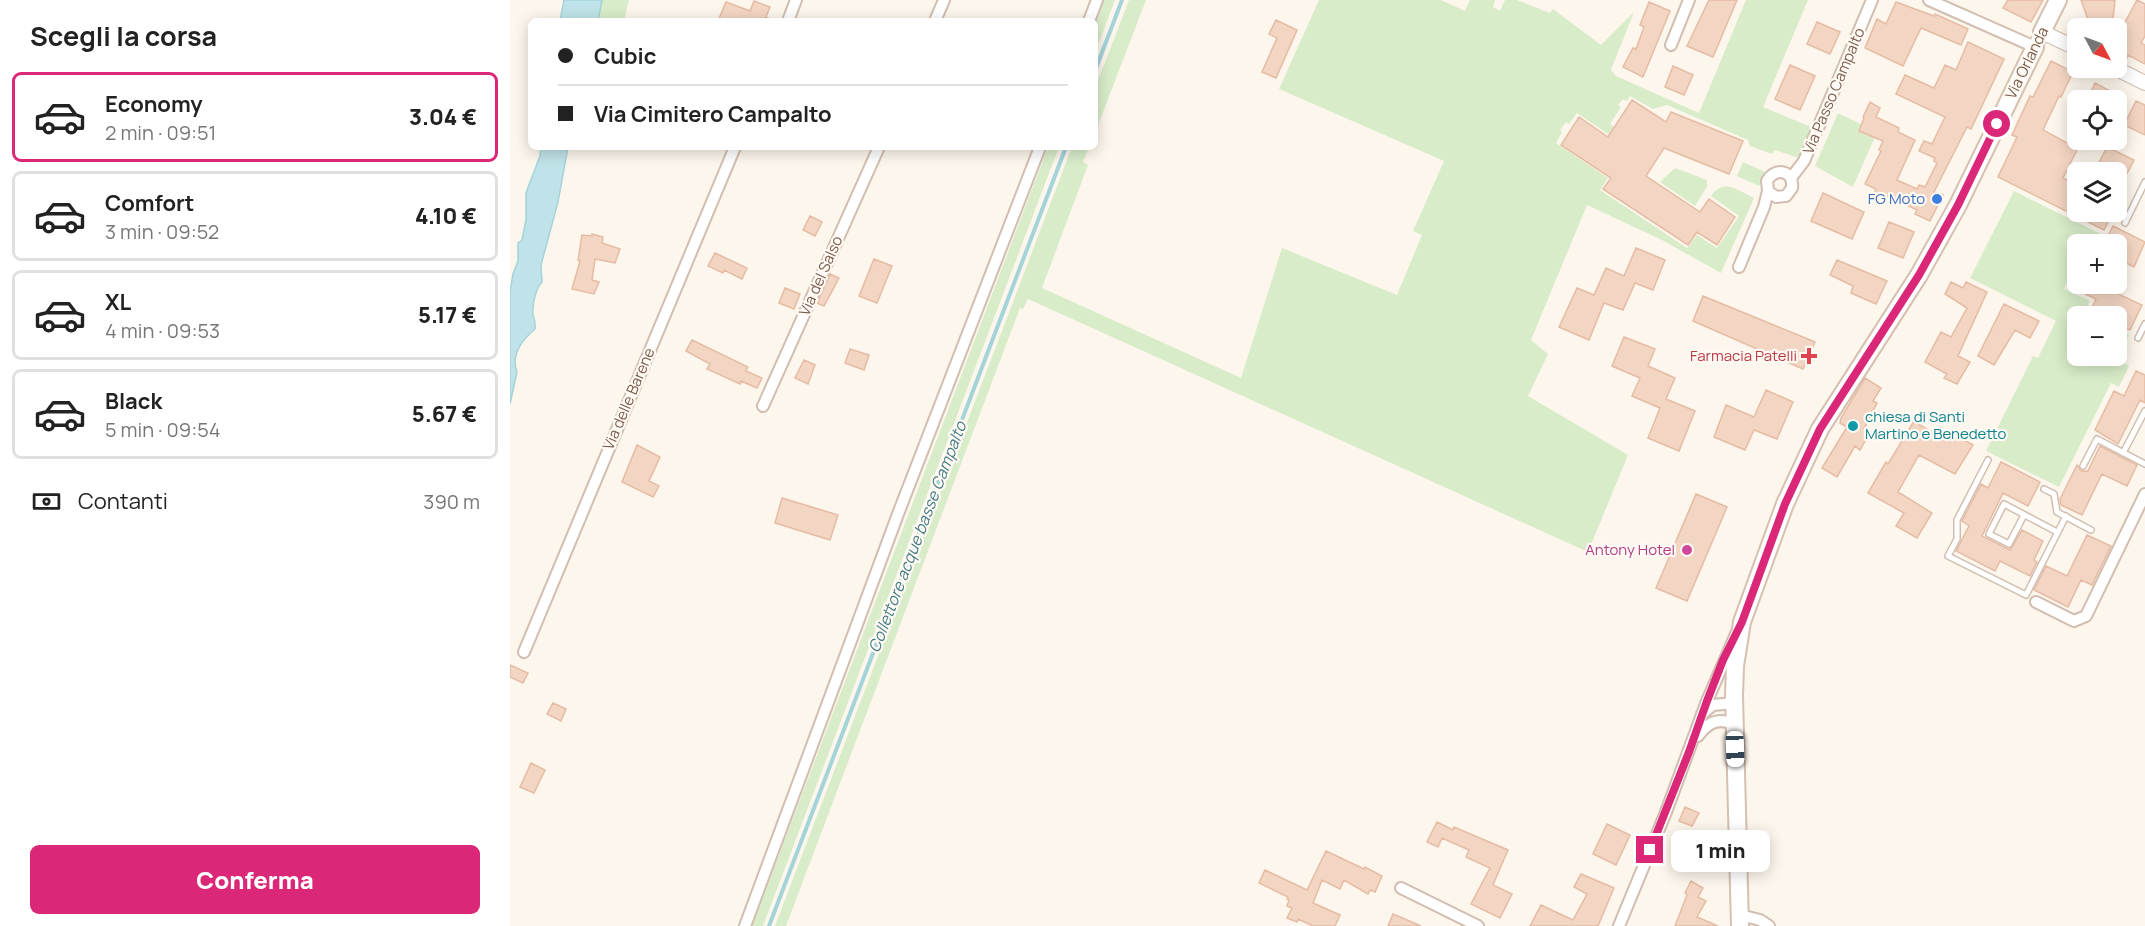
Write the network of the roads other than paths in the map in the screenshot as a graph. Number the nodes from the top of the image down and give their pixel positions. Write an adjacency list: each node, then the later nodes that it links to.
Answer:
1 (796, 0): 8 (street)
2 (944, 0): 9 (street)
3 (1097, 0): 10 (street)
4 (1689, 0): 12 (street)
5 (1872, 0): 19 (street, Via Passo Campalto)
6 (1929, 0): 11 (street)
7 (2058, 0): 11 (main road, Via Orlanda)
8 (789, 18)
9 (936, 18)
10 (1090, 18)
11 (2039, 40): 13 (street); 39 (main road, Via Orlanda)
12 (1671, 45)
13 (2067, 46)
14 (2127, 74): 15 (street)
15 (2145, 83)
16 (734, 150): 40 (street, Via delle Barene)
17 (878, 150): 26 (street, Via del Salso)
18 (1039, 150): 47 (street)
19 (1791, 178): 21 (street, Via Passo Campalto); 21 (street)
20 (2145, 183): 22 (lane)
21 (1768, 191): 23 (street)
22 (2125, 223)
23 (1739, 267)
24 (2145, 324): 25 (lane)
25 (2138, 338)
26 (763, 406)
27 (2145, 411): 28 (lane)
28 (2123, 453): 30 (lane); 31 (lane)
29 (1988, 460): 37 (lane)
30 (2145, 464)
31 (2083, 466)
32 (2044, 489): 35 (lane)
33 (2145, 494): 38 (street)
34 (2024, 515): 34 (lane); 37 (lane)
35 (2066, 516): 36 (lane); 37 (lane)
36 (2091, 530)
37 (2058, 532)
38 (2036, 602)
39 (1742, 622): 41 (main road, Via Orlanda); 42 (street)
40 (524, 652)
41 (1734, 703): 42 (street); 43 (main road, Via Orlanda)
42 (1702, 715): 44 (street)
43 (1734, 725): 44 (street); 46 (main road, Via Orlanda)
44 (1689, 752): 49 (street)
45 (1401, 888): 48 (street)
46 (1740, 920): 50 (street)
47 (745, 926)
48 (1478, 926)
49 (1619, 926)
50 (1769, 926)

